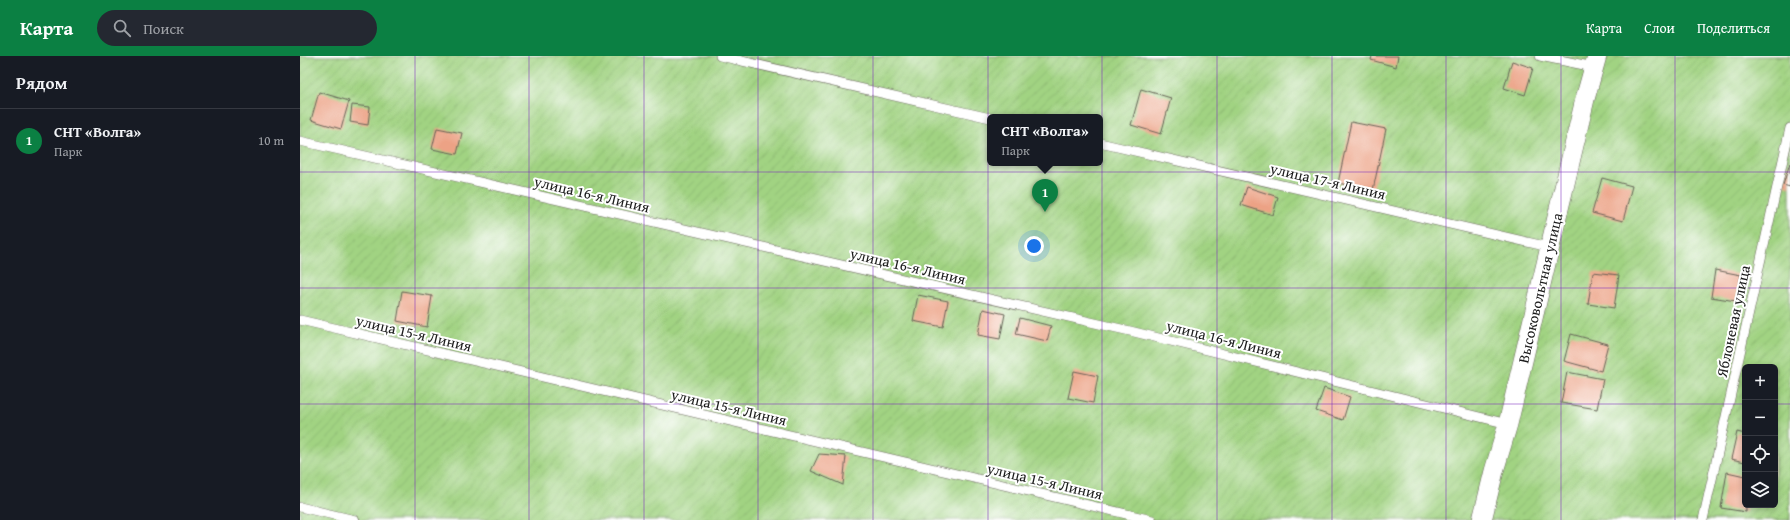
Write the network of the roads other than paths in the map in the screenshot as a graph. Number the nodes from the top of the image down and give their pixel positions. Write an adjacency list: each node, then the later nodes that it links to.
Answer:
1 (720, 56): 4 (lane)
2 (1540, 56): 3 (lane)
3 (1595, 61): 8 (street, Высоковольтная улица)
4 (987, 117)
5 (1790, 128): 15 (lane, Яблоневая улица)
6 (300, 141): 10 (lane, улица 16-я Линия)
7 (1103, 144): 8 (lane, улица 17-я Линия)
8 (1549, 247): 10 (street, Высоковольтная улица)
9 (300, 320): 13 (lane, улица 15-я Линия)
10 (1508, 424): 14 (street, Высоковольтная улица)
11 (300, 507): 12 (lane)
12 (355, 520)
13 (1152, 520)
14 (1482, 520)
15 (1703, 520)

